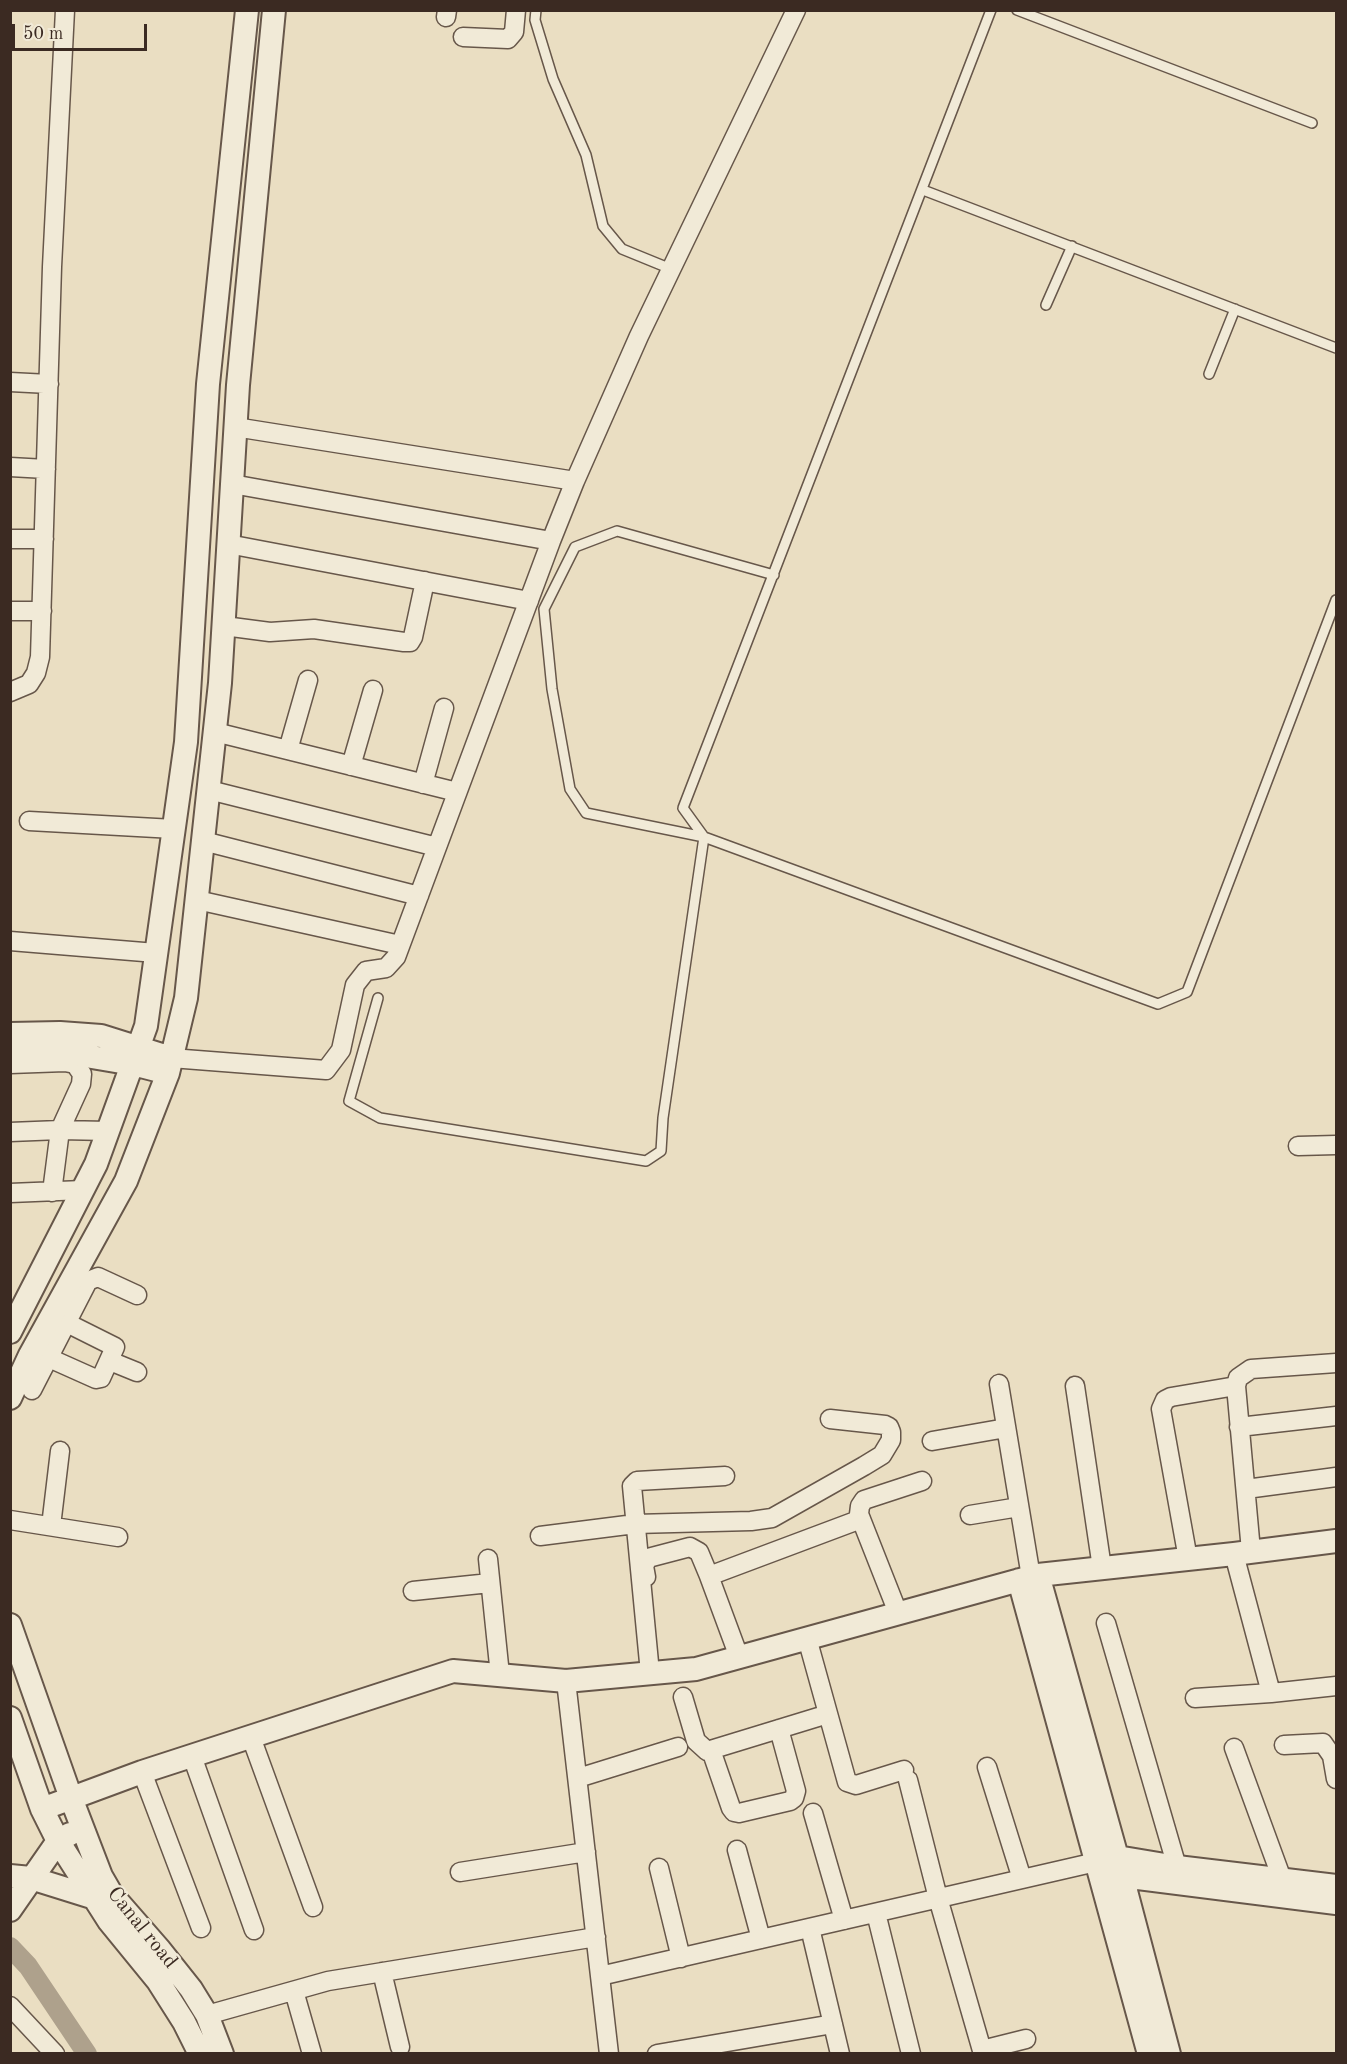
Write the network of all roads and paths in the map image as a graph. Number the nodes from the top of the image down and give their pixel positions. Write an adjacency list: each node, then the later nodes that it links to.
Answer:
1 (65, 10): 19 (street)
2 (247, 10): 47 (street)
3 (274, 10): 20 (street)
4 (516, 10): 9 (street)
5 (536, 10): 13 (lane)
6 (796, 10): 13 (street)
7 (991, 10): 11 (lane)
8 (1017, 10): 10 (lane)
9 (463, 37)
10 (1312, 123)
11 (923, 190): 12 (lane); 29 (lane)
12 (1072, 246): 14 (lane); 15 (lane)
13 (671, 269): 23 (street)
14 (1046, 305)
15 (1235, 309): 16 (lane); 17 (lane)
16 (1336, 348)
17 (1209, 374)
18 (10, 382): 19 (street)
19 (49, 384): 22 (street)
20 (235, 427): 23 (street); 24 (street)
21 (10, 467): 22 (street)
22 (46, 469): 26 (street)
23 (575, 481): 27 (street)
24 (232, 484): 27 (street); 28 (street)
25 (10, 539): 26 (street)
26 (44, 539): 34 (street)
27 (551, 541): 32 (street)
28 (228, 544): 30 (street); 35 (street)
29 (774, 575): 48 (lane); 48 (lane)
30 (425, 582): 32 (street); 35 (street)
31 (1336, 600): 48 (lane)
32 (529, 601): 45 (street)
33 (10, 611): 34 (street)
34 (42, 611): 38 (street)
35 (224, 626): 40 (street)
36 (308, 680): 41 (street)
37 (373, 690): 42 (street)
38 (10, 692)
39 (444, 708): 43 (street)
40 (215, 732): 41 (street); 44 (street)
41 (288, 750): 42 (street)
42 (351, 766): 43 (street)
43 (423, 784): 45 (street)
44 (209, 790): 49 (street); 50 (street)
45 (457, 792): 50 (street)
46 (29, 821): 47 (street)
47 (174, 829): 55 (street)
48 (704, 837): 56 (lane)
49 (203, 841): 51 (street); 52 (street)
50 (437, 847): 51 (street)
51 (419, 896): 54 (street)
52 (197, 900): 54 (street); 61 (street)
53 (10, 941): 55 (street)
54 (400, 945): 61 (street)
55 (156, 953): 59 (street)
56 (378, 998)
57 (10, 1034): 59 (street)
58 (10, 1052): 59 (street)
59 (135, 1056): 61 (street); 63 (street)
60 (10, 1064): 62 (street)
61 (170, 1066): 71 (street)
62 (60, 1130): 63 (street); 64 (street); 68 (street)
63 (108, 1131): 67 (street)
64 (10, 1132)
65 (1336, 1141): 66 (street)
66 (1298, 1146)
67 (83, 1190): 68 (street); 72 (street)
68 (51, 1192): 69 (street)
69 (10, 1193)
70 (137, 1295): 71 (street)
71 (57, 1330): 73 (street); 74 (street); 81 (street)
72 (10, 1332)
73 (49, 1358): 74 (street); 80 (street)
74 (110, 1361): 76 (street)
75 (1336, 1363): 79 (street)
76 (137, 1372)
77 (999, 1384): 85 (street)
78 (1075, 1386): 104 (street)
79 (1236, 1386): 84 (street); 103 (street)
80 (32, 1390)
81 (10, 1398)
82 (1336, 1416): 84 (street)
83 (830, 1419): 96 (street)
84 (1239, 1427): 91 (street)
85 (1006, 1428): 86 (street); 92 (street)
86 (932, 1441)
87 (60, 1451): 97 (street)
88 (725, 1476): 96 (street)
89 (1336, 1477): 91 (street)
90 (922, 1481): 94 (street)
91 (1246, 1489): 101 (street)
92 (1019, 1507): 93 (street); 106 (street)
93 (970, 1515)
94 (861, 1519): 105 (street); 110 (street)
95 (10, 1520): 97 (street)
96 (635, 1524): 98 (street); 115 (street)
97 (51, 1526): 99 (street)
98 (540, 1536)
99 (118, 1537)
100 (1336, 1541): 101 (street)
101 (1243, 1553): 103 (street); 119 (street)
102 (488, 1559): 107 (street)
103 (1188, 1559): 104 (street)
104 (1102, 1568): 106 (street)
105 (709, 1576): 109 (street); 114 (street)
106 (1029, 1577): 110 (street); 144 (street)
107 (490, 1583): 108 (street); 116 (street)
108 (412, 1591)
109 (649, 1597)
110 (898, 1613): 113 (street)
111 (1106, 1623): 142 (street)
112 (10, 1625): 135 (street, Canal road)
113 (807, 1638): 114 (street); 122 (street)
114 (739, 1657): 115 (street)
115 (650, 1673): 117 (street)
116 (500, 1675): 117 (street); 125 (street)
117 (566, 1681): 133 (street)
118 (1336, 1686): 119 (street)
119 (1271, 1693): 121 (street)
120 (683, 1697): 129 (street)
121 (1195, 1698)
122 (828, 1714): 124 (street); 151 (street)
123 (10, 1718): 136 (street)
124 (779, 1729): 129 (street); 129 (street)
125 (251, 1737): 130 (street); 153 (street)
126 (1284, 1745): 134 (street)
127 (678, 1747): 133 (street)
128 (1234, 1748): 148 (street)
129 (711, 1750)
130 (192, 1756): 132 (street); 159 (street)
131 (987, 1767): 147 (street)
132 (142, 1772): 135 (street); 157 (street)
133 (578, 1778): 141 (street)
134 (1336, 1779)
135 (71, 1798): 136 (street); 138 (street, Canal road)
136 (42, 1809): 139 (street)
137 (813, 1813): 156 (street)
138 (83, 1828): 139 (street); 167 (street, Canal road)
139 (58, 1841): 146 (street); 150 (street)
140 (737, 1850): 161 (street)
141 (586, 1852): 145 (street); 160 (street)
142 (1177, 1867): 144 (street); 148 (street)
143 (659, 1868): 162 (street)
144 (1109, 1869): 147 (street); 152 (street); 180 (street); 181 (street)
145 (460, 1872)
146 (21, 1877): 150 (street); 154 (street)
147 (1022, 1879): 151 (street)
148 (1282, 1879): 149 (street)
149 (1336, 1886)
150 (95, 1898): 173 (street)
151 (938, 1898): 155 (street); 171 (street)
152 (1336, 1903)
153 (313, 1907)
154 (10, 1910)
155 (876, 1912): 156 (street); 179 (street)
156 (844, 1920): 158 (street)
157 (201, 1928)
158 (810, 1928): 161 (street); 168 (street)
159 (254, 1930)
160 (596, 1937): 163 (street); 164 (street)
161 (761, 1939): 162 (street)
162 (681, 1958): 164 (street)
163 (382, 1972): 165 (street); 170 (street)
164 (600, 1976): 176 (street)
165 (294, 1991): 167 (street); 175 (street)
166 (10, 2006): 172 (street)
167 (207, 2015): 174 (street, Canal road)
168 (833, 2024): 177 (street); 178 (street)
169 (1026, 2039): 171 (street)
170 (400, 2047)
171 (982, 2052)
172 (55, 2054)
173 (200, 2054)
174 (222, 2054)
175 (312, 2054)
176 (609, 2054)
177 (657, 2054)
178 (840, 2054)
179 (910, 2054)
180 (1149, 2054)
181 (1169, 2054)

